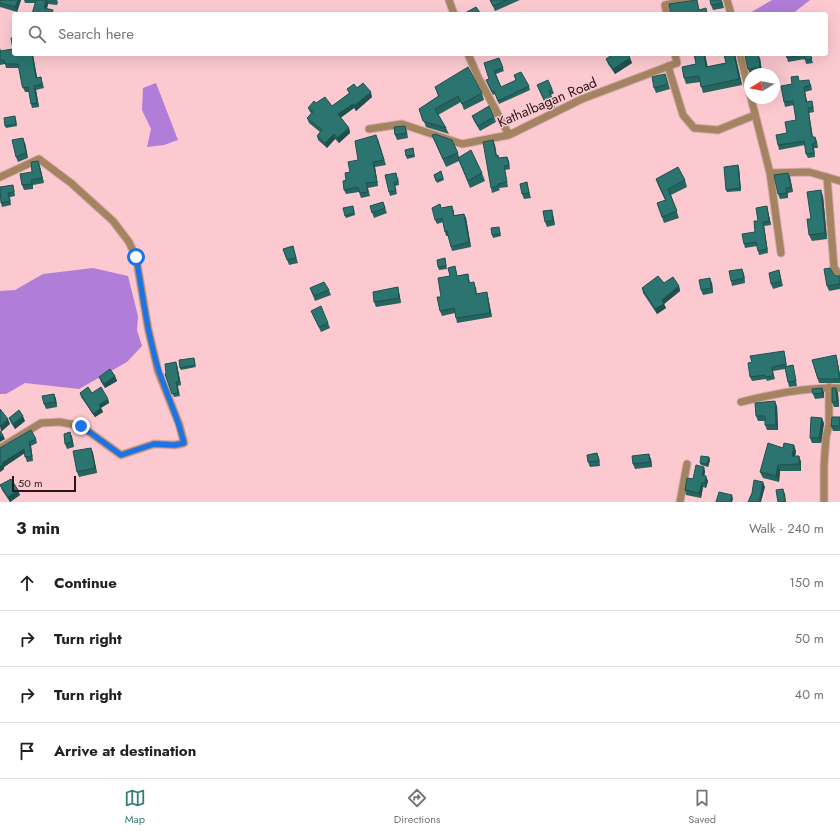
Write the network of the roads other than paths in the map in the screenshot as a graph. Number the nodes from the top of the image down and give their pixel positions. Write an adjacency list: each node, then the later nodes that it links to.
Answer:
1 (449, 0): 4 (street)
2 (688, 0): 5 (street)
3 (727, 0): 6 (street)
4 (453, 12)
5 (667, 12)
6 (730, 12)
7 (469, 56): 15 (street)
8 (675, 56): 10 (street)
9 (740, 56): 11 (street)
10 (668, 66): 13 (street); 15 (street, Kathalbagan Road)
11 (744, 70)
12 (752, 104): 13 (street)
13 (755, 116): 16 (street)
14 (369, 129): 15 (street, Kathalbagan Road)
15 (510, 135)
16 (770, 173): 18 (street); 20 (street)
17 (0, 177): 25 (street)
18 (827, 177): 19 (street); 21 (street)
19 (840, 181)
20 (781, 253)
21 (840, 277)
22 (829, 387): 23 (street); 24 (street); 28 (street)
23 (840, 388)
24 (741, 402)
25 (0, 448)
26 (687, 464): 27 (street)
27 (680, 502)
28 (824, 502)

